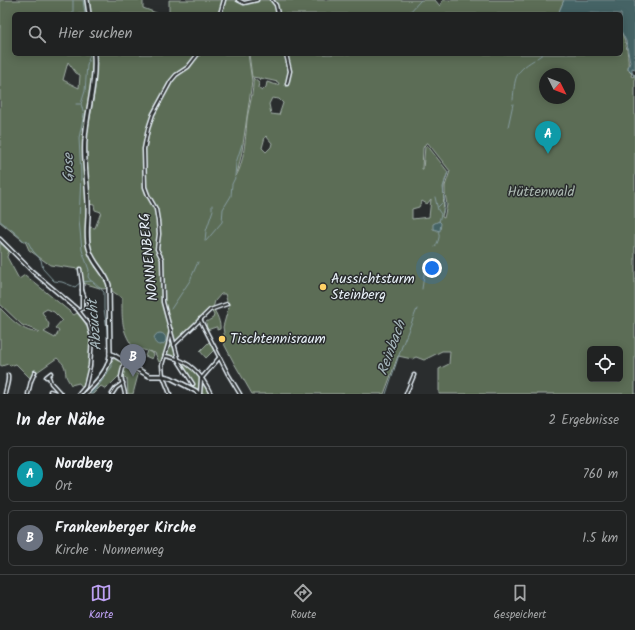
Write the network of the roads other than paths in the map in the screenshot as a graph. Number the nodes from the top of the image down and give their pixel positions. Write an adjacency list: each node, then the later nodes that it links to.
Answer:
1 (87, 0): 6 (main road)
2 (224, 0): 7 (street)
3 (238, 0): 4 (street)
4 (257, 0)
5 (272, 0): 8 (street)
6 (89, 12)
7 (221, 12)
8 (278, 12)
9 (94, 56): 22 (main road)
10 (196, 56): 20 (street, NONNENBERG)
11 (286, 56): 12 (street)
12 (287, 84)
13 (0, 239): 18 (street)
14 (80, 269): 15 (street)
15 (81, 284): 17 (street); 17 (street)
16 (227, 304): 19 (street)
17 (82, 309): 18 (street)
18 (79, 311): 39 (street)
19 (200, 319): 21 (street); 25 (street)
20 (171, 329): 21 (street); 23 (street, NONNENBERG)
21 (174, 345): 27 (street)
22 (110, 354): 24 (main road); 26 (main road)
23 (165, 356): 27 (street); 33 (street, NONNENBERG)
24 (115, 357): 26 (main road); 28 (main road)
25 (219, 358): 34 (street); 51 (street)
26 (110, 360): 41 (main road)
27 (179, 360): 34 (street); 38 (street)
28 (124, 363): 33 (main road); 37 (street)
29 (35, 372): 36 (street)
30 (51, 373): 42 (street)
31 (8, 375): 43 (street)
32 (414, 375): 52 (street)
33 (163, 376): 48 (street); 49 (main road)
34 (203, 378): 49 (street); 50 (street)
35 (28, 379): 36 (street)
36 (31, 381): 44 (street)
37 (123, 383): 46 (street); 47 (street)
38 (193, 384)
39 (85, 388): 41 (street); 45 (street)
40 (50, 391): 42 (street)
41 (88, 392)
42 (60, 393)
43 (5, 394)
44 (28, 394)
45 (79, 394)
46 (112, 394)
47 (125, 394)
48 (170, 394)
49 (199, 394)
50 (211, 394)
51 (240, 394)
52 (406, 394)

